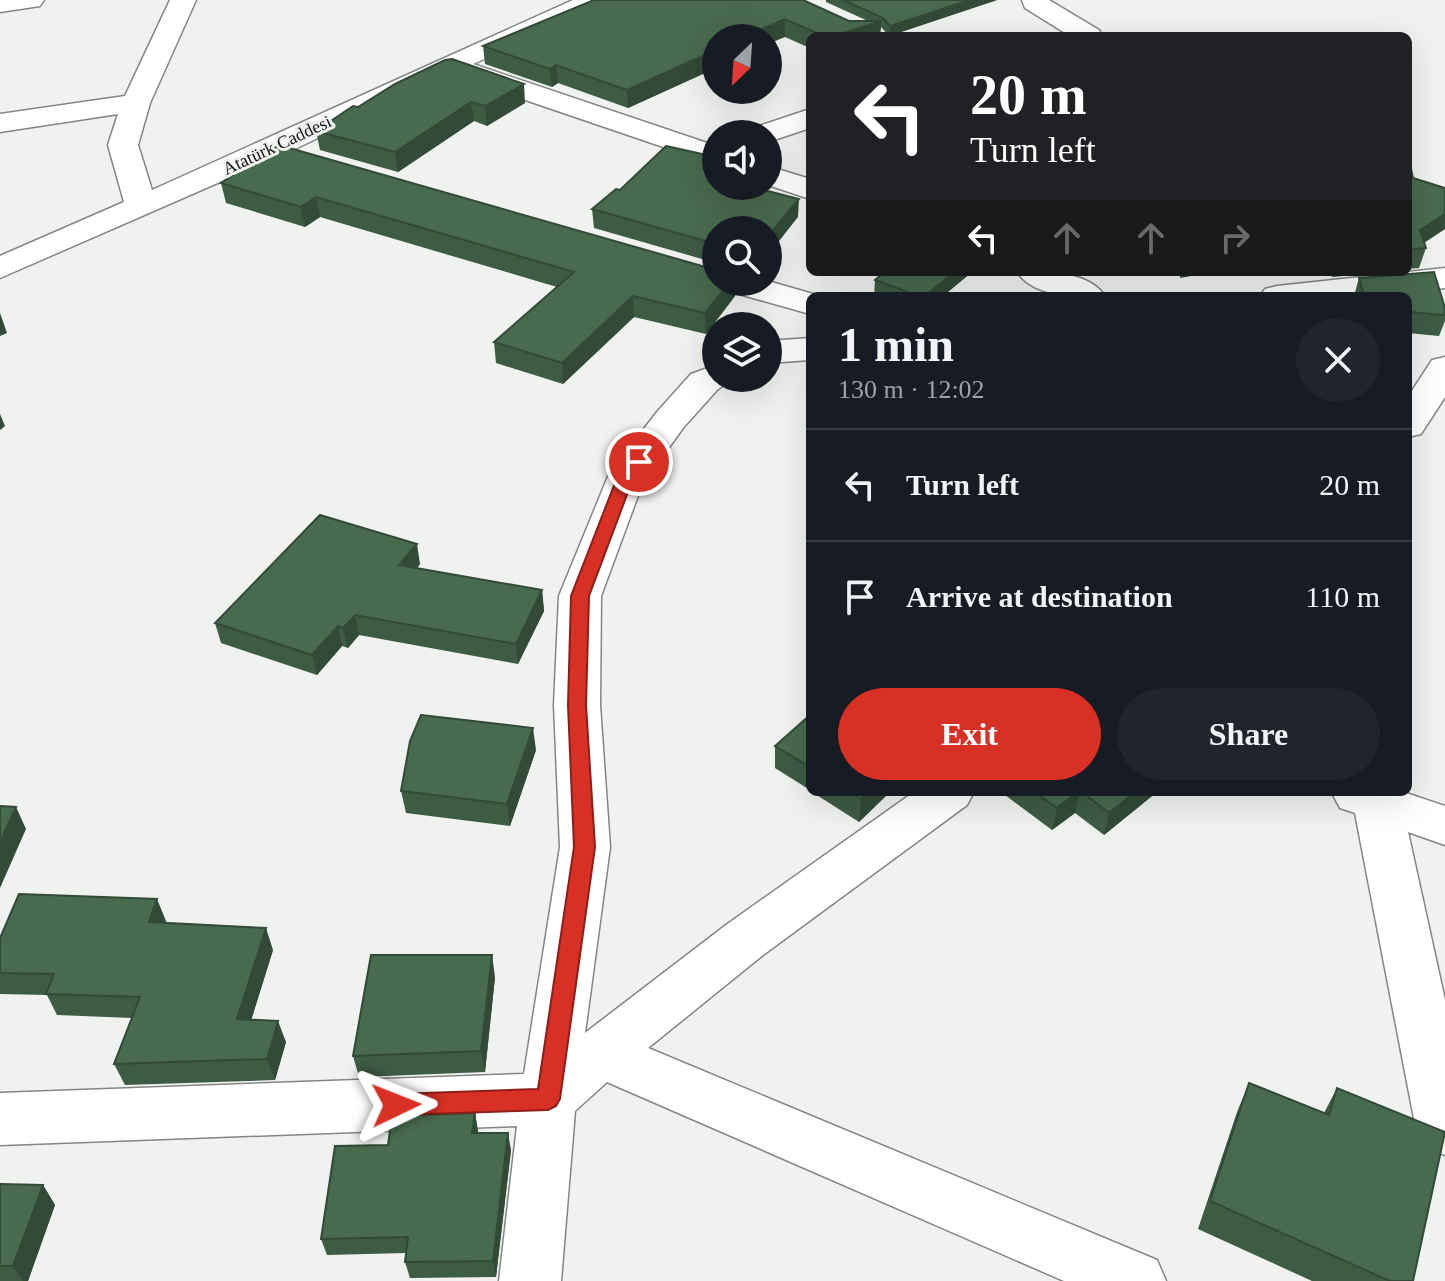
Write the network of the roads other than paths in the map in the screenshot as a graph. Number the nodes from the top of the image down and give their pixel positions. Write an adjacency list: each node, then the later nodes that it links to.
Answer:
1 (31, 0): 5 (street)
2 (183, 0): 8 (street)
3 (596, 0): 7 (street, Atatürk Caddesi)
4 (1034, 2): 6 (street)
5 (0, 4)
6 (1083, 32)
7 (448, 64): 12 (street, Atatürk Caddesi); 13 (street)
8 (136, 103): 10 (street); 17 (street)
9 (806, 119): 11 (street)
10 (0, 123)
11 (782, 128)
12 (271, 149): 14 (street); 17 (street, Atatürk Caddesi)
13 (702, 149)
14 (317, 163)
15 (782, 180): 16 (street)
16 (806, 189)
17 (141, 206): 18 (street, Atatürk Caddesi)
18 (0, 268)
19 (1043, 276): 21 (street)
20 (1445, 278): 22 (street)
21 (1079, 292)
22 (1314, 292)
23 (782, 296): 24 (street)
24 (806, 303)
25 (806, 349): 26 (street)
26 (782, 351)
27 (1445, 368): 29 (street)
28 (702, 384): 34 (street)
29 (1412, 420)
30 (944, 796): 33 (street)
31 (1364, 798): 32 (street); 36 (street)
32 (1445, 826)
33 (600, 1053): 34 (street); 38 (street)
34 (548, 1099): 35 (street); 37 (street)
35 (0, 1119)
36 (1445, 1129)
37 (530, 1281)
38 (1135, 1281)

